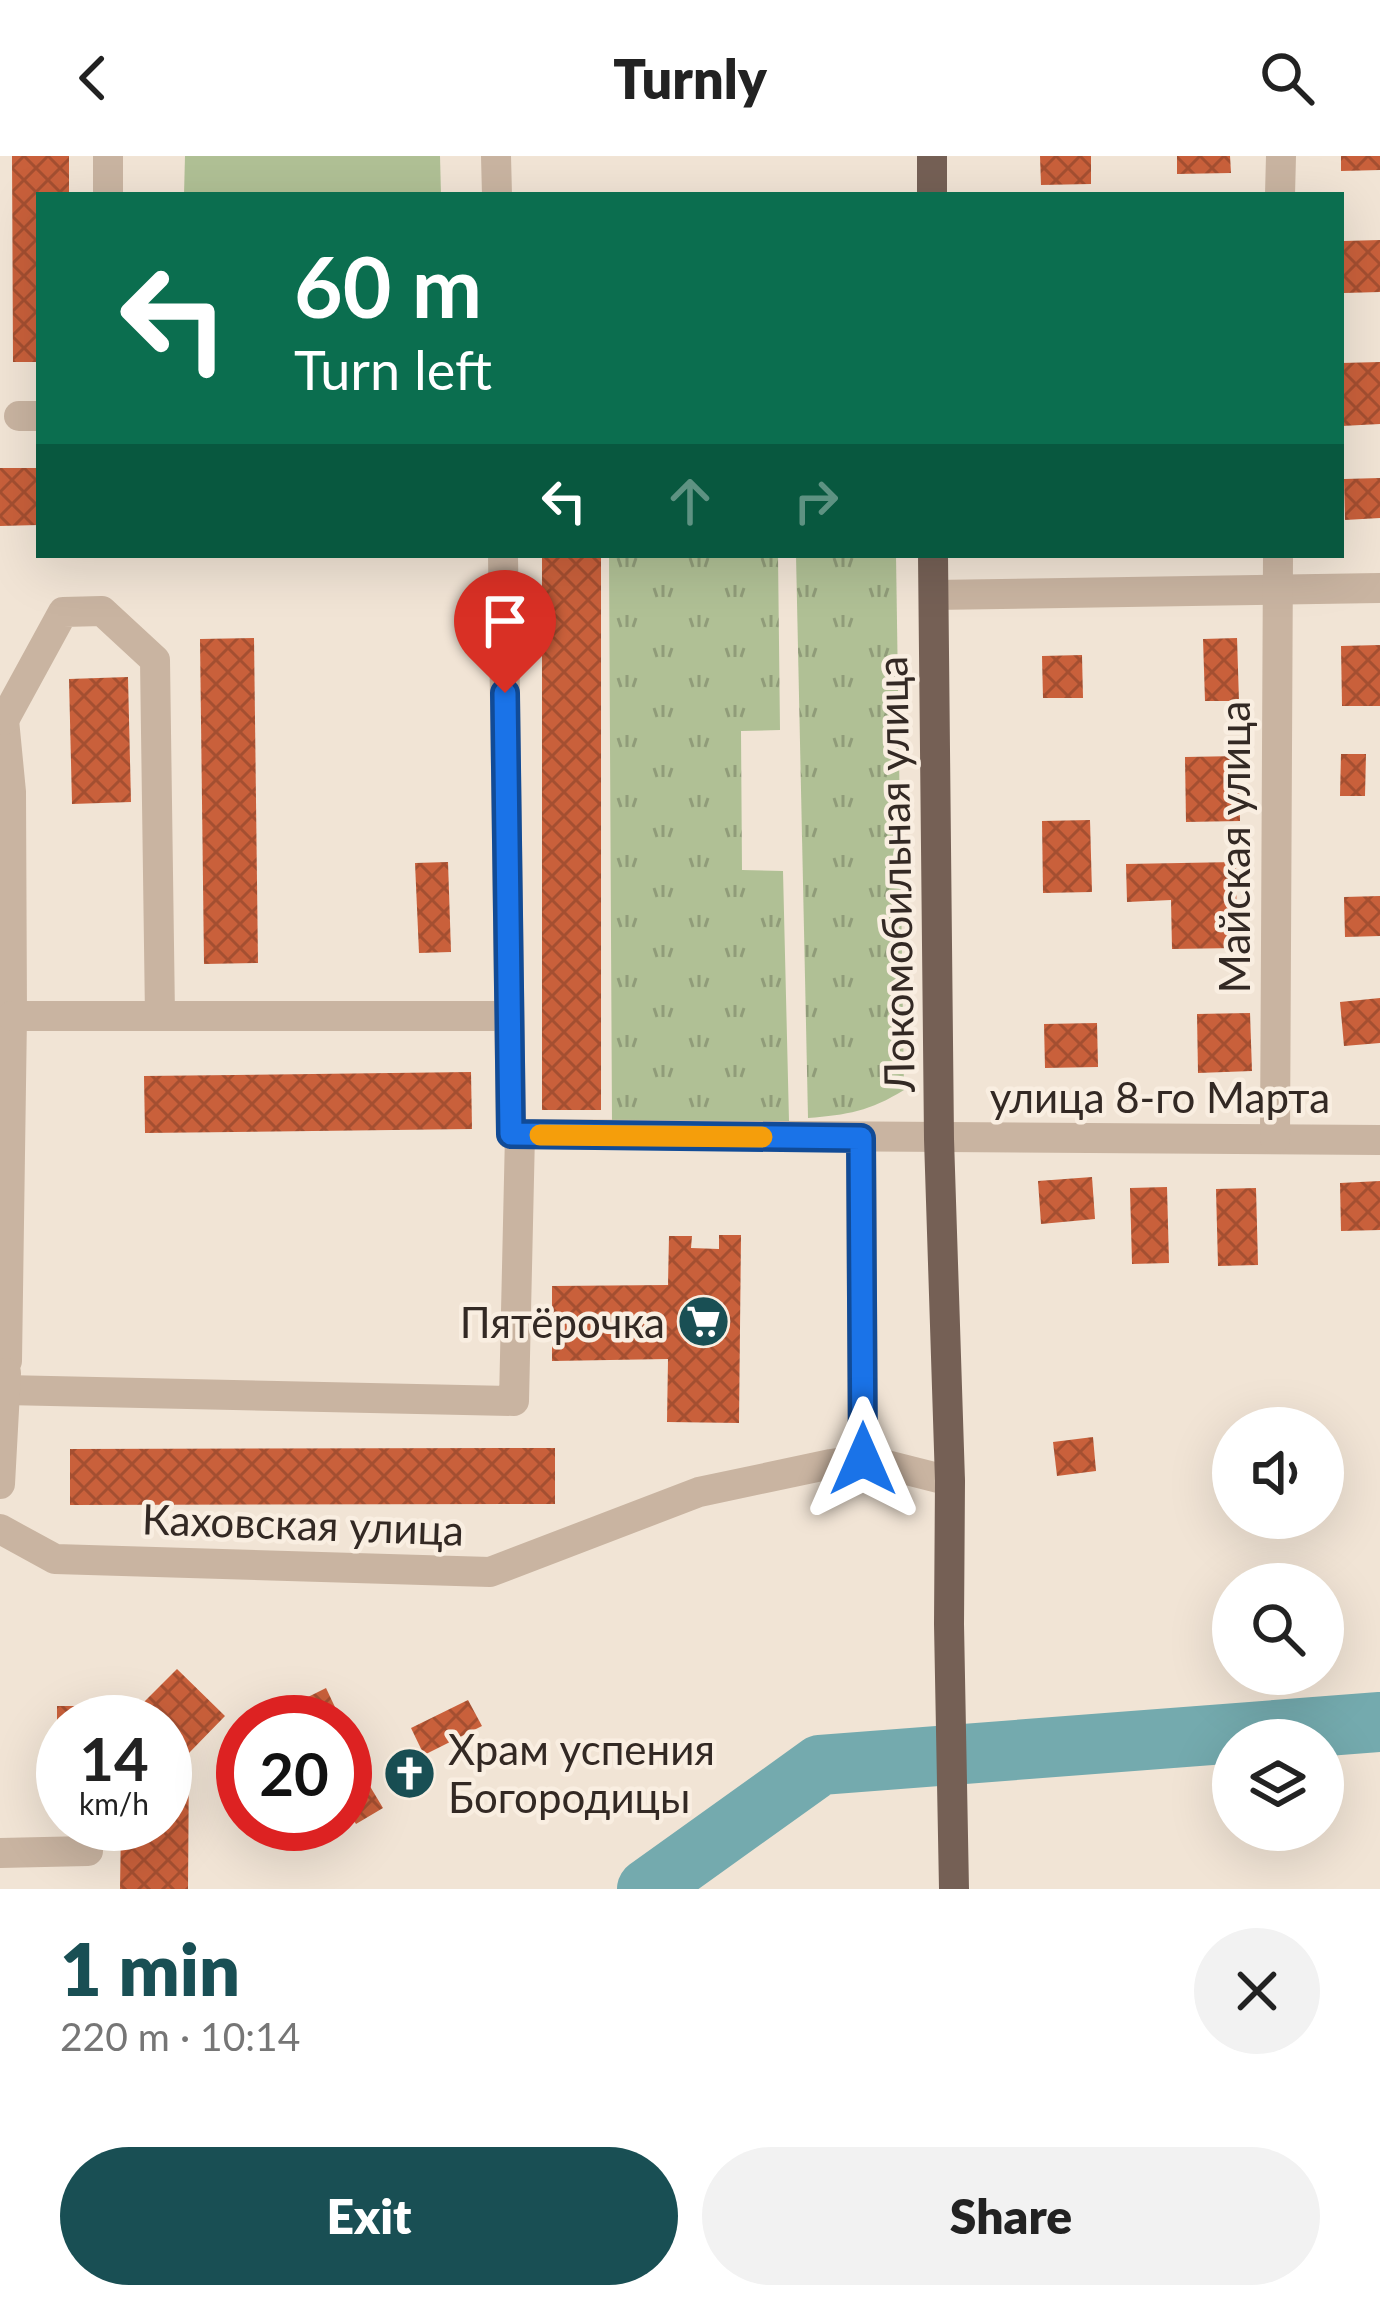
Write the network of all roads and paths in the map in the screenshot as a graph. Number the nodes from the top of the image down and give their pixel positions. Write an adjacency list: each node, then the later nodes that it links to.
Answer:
1 (108, 156): 5 (street)
2 (496, 156): 6 (street)
3 (932, 156): 7 (main road)
4 (1280, 156): 8 (street)
5 (108, 192)
6 (497, 192)
7 (932, 192)
8 (1280, 192)
9 (503, 558): 19 (street)
10 (934, 558): 14 (main road, Локомобильная улица)
11 (1278, 558): 12 (street, Майская улица)
12 (1278, 587): 13 (street); 14 (street); 23 (street, Майская улица)
13 (1380, 588)
14 (934, 595): 22 (main road, Локомобильная улица)
15 (2, 717): 16 (street); 18 (street)
16 (5, 792): 17 (street)
17 (12, 1016): 18 (street); 25 (street)
18 (160, 1016): 19 (street)
19 (509, 1016): 20 (street)
20 (520, 1134): 21 (street, улица 8-го Марта); 25 (street)
21 (861, 1138): 22 (street, улица 8-го Марта); 26 (street)
22 (939, 1138): 23 (street, улица 8-го Марта); 27 (main road, Локомобильная улица)
23 (1274, 1139): 24 (street, улица 8-го Марта)
24 (1380, 1140)
25 (4, 1371): 28 (street)
26 (863, 1459): 27 (street, Каховская улица); 29 (street, Каховская улица)
27 (950, 1481): 32 (main road, Локомобильная улица)
28 (0, 1484)
29 (0, 1529)
30 (88, 1851): 31 (street)
31 (0, 1853)
32 (954, 1889)

